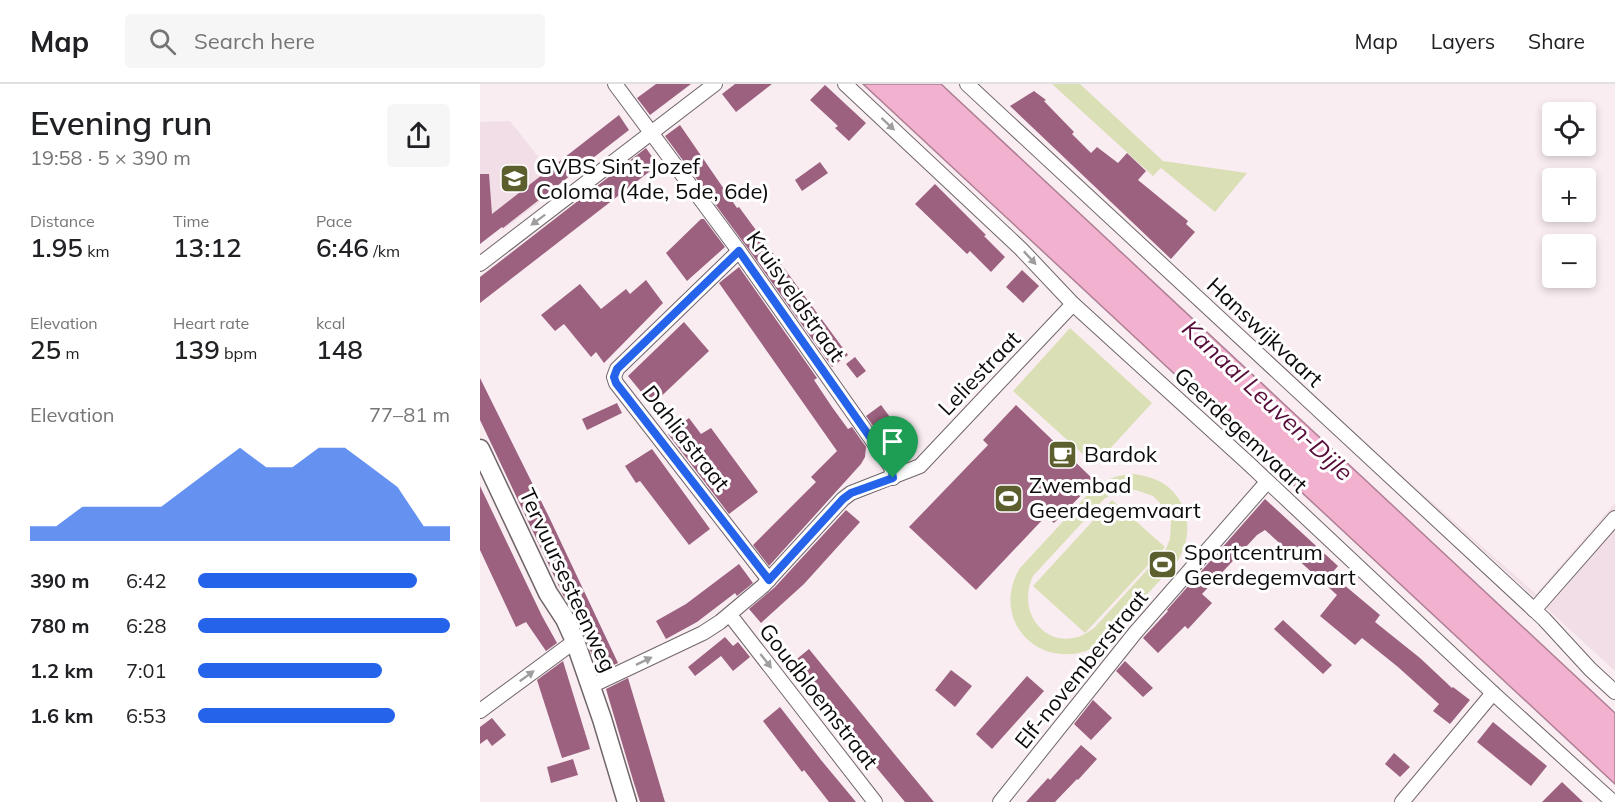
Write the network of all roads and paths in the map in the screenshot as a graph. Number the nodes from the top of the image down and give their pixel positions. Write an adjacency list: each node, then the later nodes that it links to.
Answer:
1 (615, 84): 5 (street, Kruisveldstraat)
2 (715, 84): 5 (street)
3 (845, 84): 8 (street, Geerdegemvaart, one-way to 8)
4 (967, 84): 14 (street, Hanswijkvaart)
5 (651, 134): 6 (street, Kruisveldstraat); 7 (street, one-way to 7)
6 (739, 251): 10 (street, Kruisveldstraat); 13 (street, Dahliastraat)
7 (480, 264)
8 (1073, 304): 10 (street, Leliestraat); 11 (street, Geerdegemvaart)
9 (480, 449): 16 (street, Tervuursesteenweg)
10 (893, 478): 13 (street, Leliestraat)
11 (1267, 482): 19 (street, Geerdegemvaart); 23 (street, Elf-novemberstraat)
12 (1615, 518): 14 (street)
13 (769, 580): 15 (street, Leliestraat)
14 (1534, 610): 18 (street, Hanswijkvaart)
15 (730, 615): 17 (street, Leliestraat, one-way to 15); 22 (street, Goudbloemstraat, one-way to 22)
16 (575, 641): 17 (street, Tervuursesteenweg); 20 (street, one-way to 16)
17 (591, 686): 21 (street, Tervuursesteenweg)
18 (1615, 692)
19 (1493, 693): 24 (street); 25 (street, Geerdegemvaart)
20 (480, 711)
21 (627, 802)
22 (875, 802)
23 (1000, 802)
24 (1402, 802)
25 (1613, 802)

